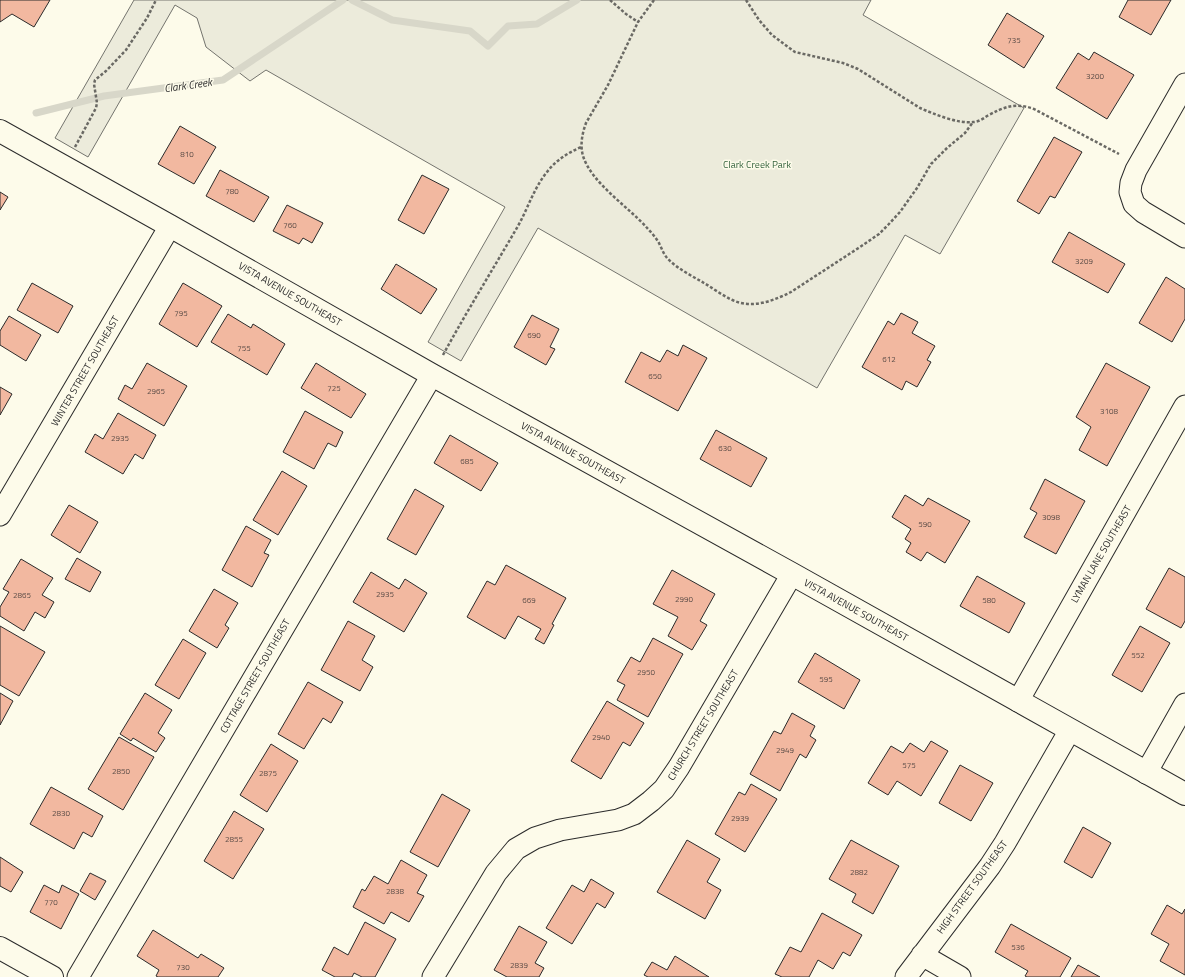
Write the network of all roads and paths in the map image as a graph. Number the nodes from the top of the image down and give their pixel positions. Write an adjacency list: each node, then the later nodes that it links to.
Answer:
1 (156, 0): 11 (path)
2 (610, 0): 5 (path)
3 (654, 0): 5 (path)
4 (746, 0): 7 (path)
5 (638, 22): 9 (path)
6 (1185, 84): 10 (street)
7 (973, 122): 9 (path); 10 (path)
8 (0, 131): 11 (main road, VISTA AVENUE SOUTHEAST)
9 (581, 147): 14 (path)
10 (1138, 166): 13 (street)
11 (64, 167): 12 (main road, VISTA AVENUE SOUTHEAST)
12 (170, 226): 14 (main road, VISTA AVENUE SOUTHEAST); 16 (street, WINTER STREET SOUTHEAST)
13 (1185, 237)
14 (432, 376): 17 (main road, VISTA AVENUE SOUTHEAST); 26 (street, COTTAGE STREET SOUTHEAST)
15 (1185, 406): 18 (street, LYMAN LANE SOUTHEAST)
16 (0, 515)
17 (792, 574): 18 (main road, VISTA AVENUE SOUTHEAST); 27 (street, CHURCH STREET SOUTHEAST)
18 (1018, 701): 20 (main road, VISTA AVENUE SOUTHEAST)
19 (1185, 704): 21 (street)
20 (1070, 730): 21 (main road, VISTA AVENUE SOUTHEAST); 24 (street, HIGH STREET SOUTHEAST)
21 (1146, 773): 22 (main road, VISTA AVENUE SOUTHEAST)
22 (1185, 794)
23 (0, 948): 25 (main road)
24 (922, 955): 28 (street, HIGH STREET SOUTHEAST); 29 (street)
25 (52, 977)
26 (78, 977)
27 (433, 977)
28 (906, 977)
29 (960, 977)

